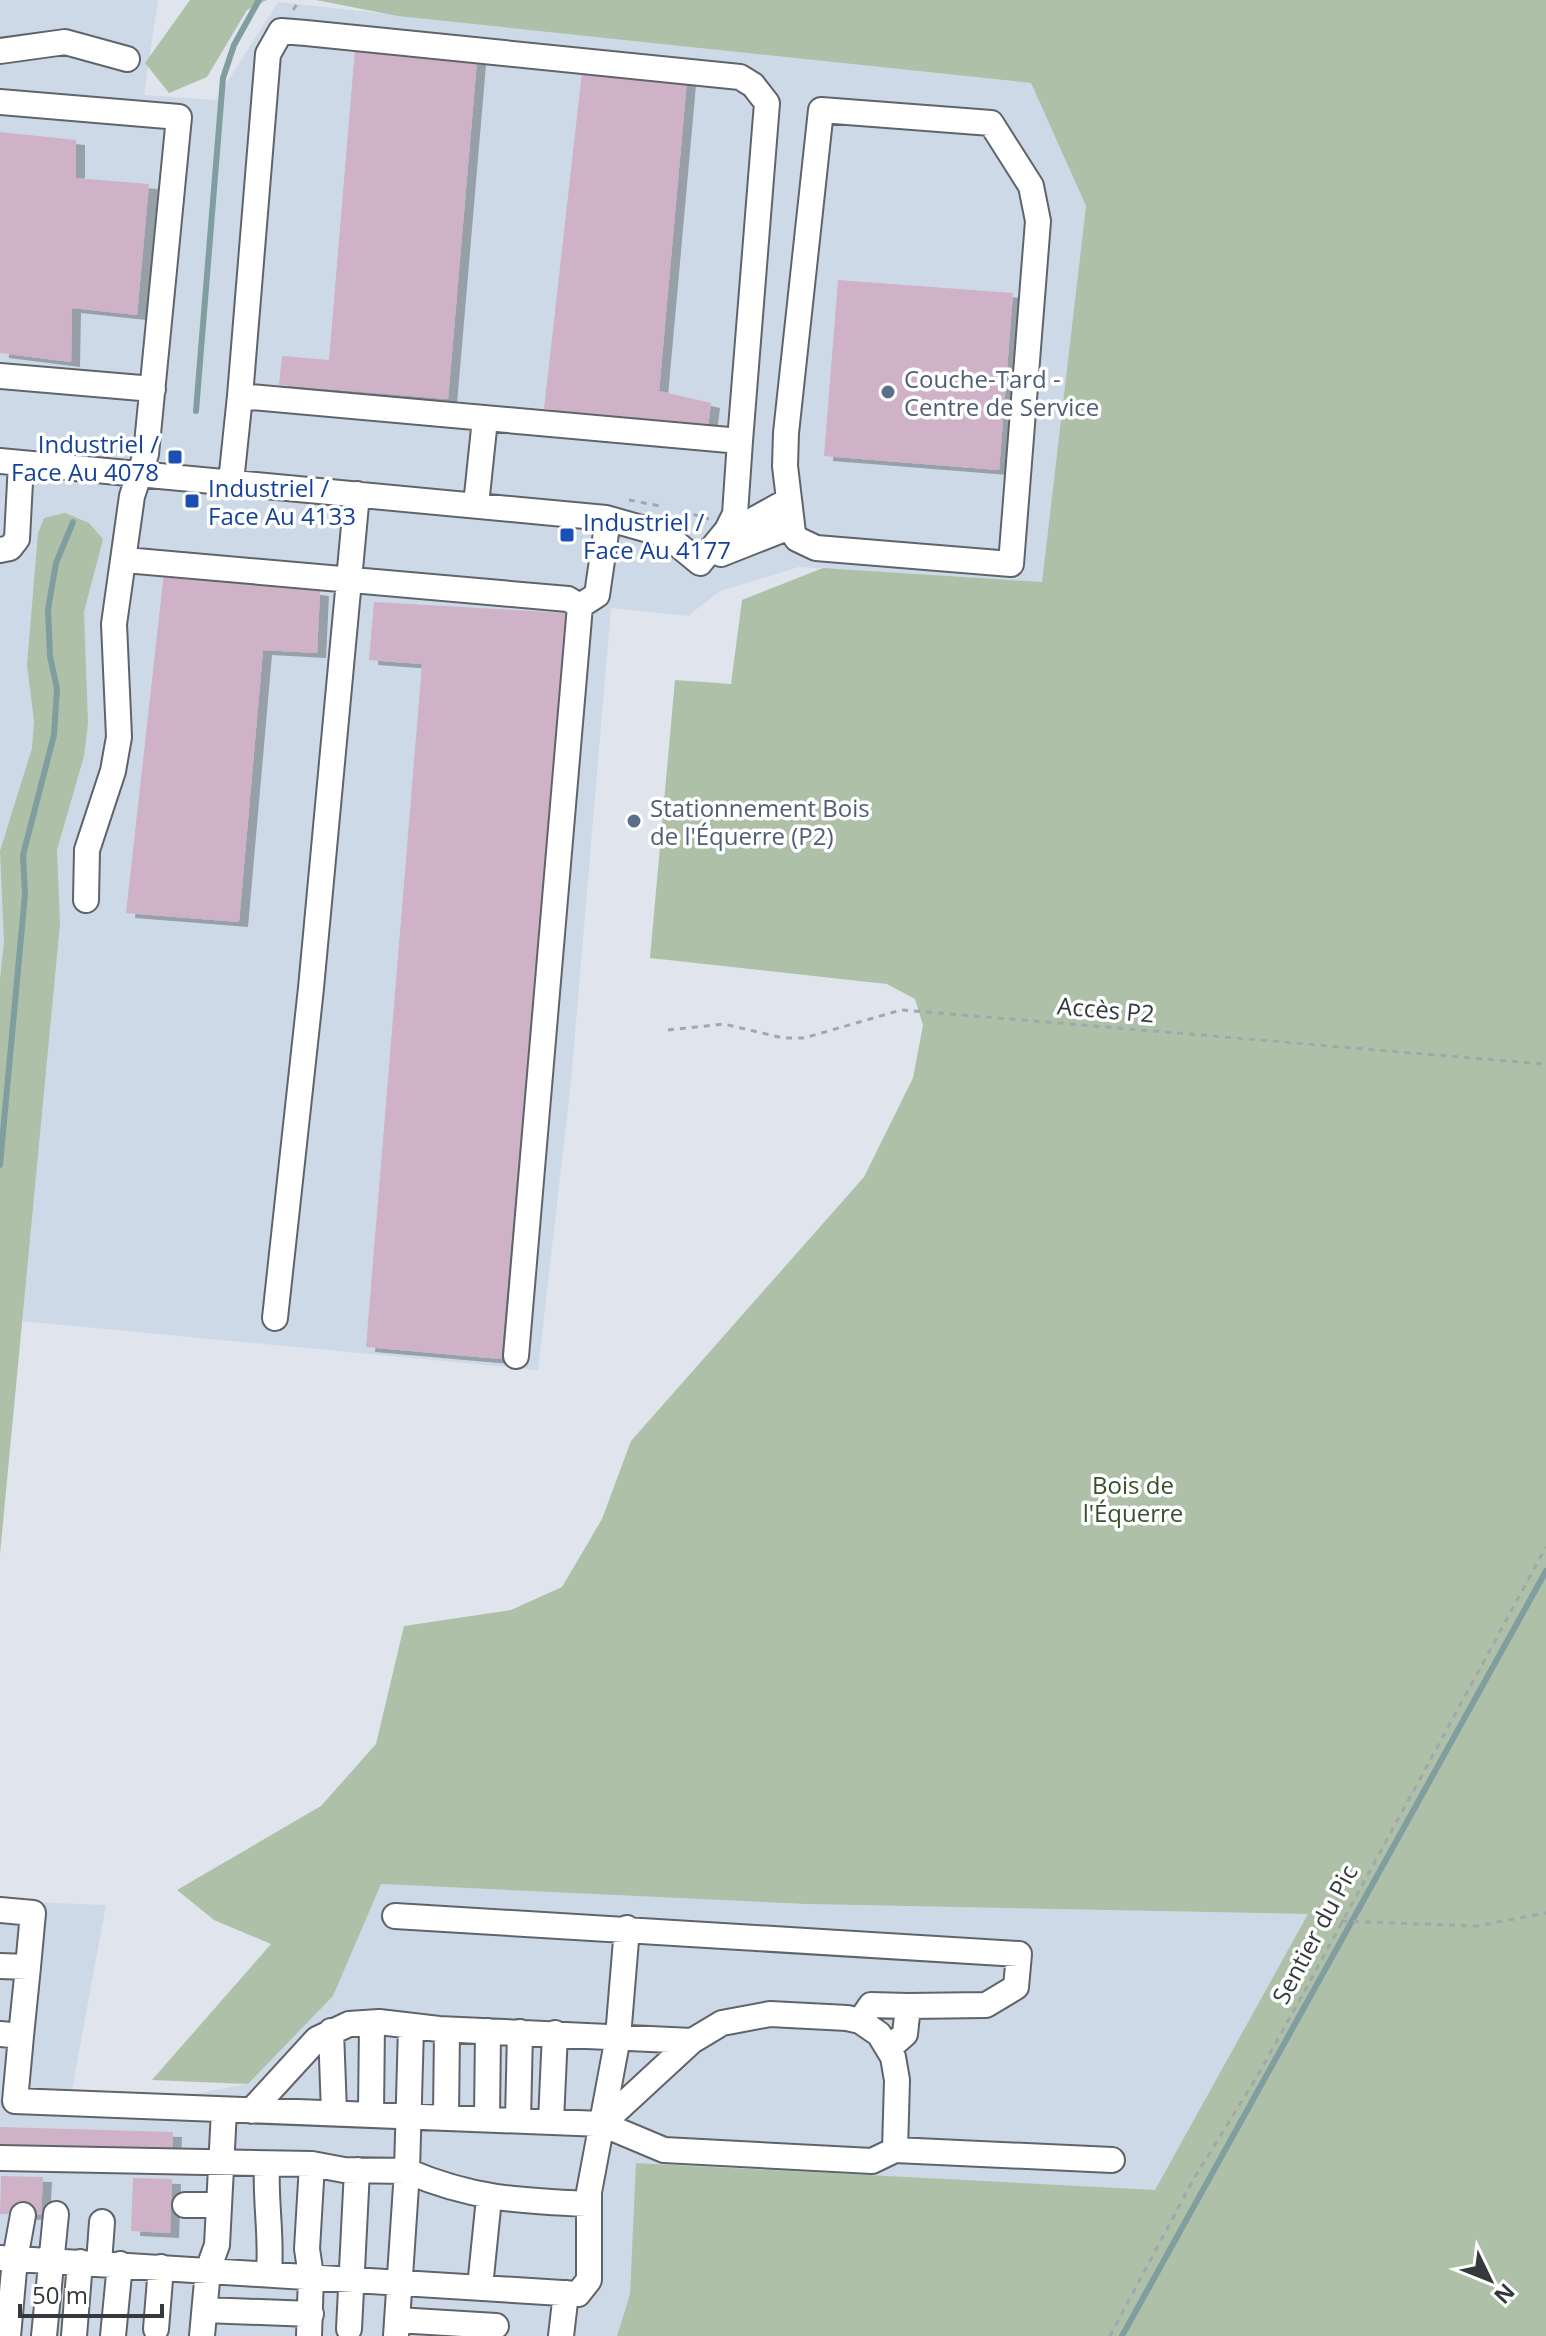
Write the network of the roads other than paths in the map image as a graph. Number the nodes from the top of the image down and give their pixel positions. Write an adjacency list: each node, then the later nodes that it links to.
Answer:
1 (0, 51): 2 (street)
2 (127, 59)
3 (0, 102): 5 (street)
4 (0, 376): 5 (street)
5 (153, 389): 10 (street)
6 (240, 396): 7 (street); 8 (street); 11 (street)
7 (485, 419): 8 (street); 14 (street)
8 (740, 441): 19 (street)
9 (11, 462): 10 (street); 17 (street)
10 (139, 474): 11 (street); 18 (street)
11 (231, 482): 12 (street)
12 (357, 494): 14 (street); 20 (street)
13 (789, 500): 16 (street); 16 (street); 19 (street)
14 (476, 505): 15 (street)
15 (608, 519): 19 (street); 21 (street)
16 (792, 526): 19 (street)
17 (0, 550)
18 (125, 560): 20 (street); 22 (street)
19 (700, 563)
20 (348, 580): 21 (street); 23 (street)
21 (580, 606): 24 (street)
22 (86, 900)
23 (275, 1318)
24 (516, 1356)
25 (0, 1910): 29 (street)
26 (395, 1916): 27 (street)
27 (627, 1928): 32 (street); 42 (street)
28 (0, 1966): 29 (street)
29 (28, 1967): 31 (street)
30 (0, 2001): 31 (street)
31 (25, 2003): 41 (street)
32 (908, 2006): 33 (street); 44 (street)
33 (860, 2021): 43 (street); 44 (street)
34 (372, 2023): 35 (street); 37 (street); 50 (street)
35 (411, 2027): 36 (street); 51 (street)
36 (447, 2030): 38 (street); 52 (street)
37 (331, 2031): 48 (street); 49 (street)
38 (488, 2031): 39 (street); 53 (street)
39 (520, 2032): 40 (street); 54 (street)
40 (555, 2033): 42 (street); 55 (street)
41 (11, 2035): 45 (street)
42 (618, 2037): 43 (street); 56 (street)
43 (692, 2041): 56 (street)
44 (888, 2049): 57 (street)
45 (9, 2071): 46 (street)
46 (8, 2102): 47 (street)
47 (224, 2110): 48 (street); 60 (street)
48 (251, 2111): 49 (street)
49 (334, 2112): 50 (street)
50 (371, 2113): 51 (street)
51 (409, 2114): 52 (street); 64 (street)
52 (446, 2116): 53 (street)
53 (487, 2118): 54 (street)
54 (518, 2120): 55 (street)
55 (551, 2121): 56 (street)
56 (602, 2124): 57 (street); 66 (street)
57 (895, 2150): 59 (street)
58 (0, 2158): 60 (street)
59 (1112, 2160)
60 (220, 2163): 61 (street); 68 (street)
61 (267, 2164): 62 (street); 77 (street)
62 (312, 2164): 63 (street); 78 (street)
63 (357, 2170): 64 (street); 79 (street)
64 (407, 2171): 65 (street); 80 (street)
65 (489, 2198): 66 (street); 81 (street)
66 (588, 2204): 82 (street)
67 (185, 2205): 68 (street)
68 (219, 2205): 76 (street)
69 (56, 2214): 73 (street)
70 (23, 2215): 72 (street)
71 (102, 2222): 74 (street)
72 (7, 2258): 73 (street); 89 (street)
73 (50, 2261): 74 (street); 90 (street)
74 (100, 2263): 75 (street); 91 (street); 92 (street)
75 (161, 2267): 76 (street); 87 (street)
76 (208, 2270): 77 (street); 83 (street)
77 (269, 2273): 78 (street)
78 (311, 2276): 79 (street); 84 (street)
79 (351, 2278): 80 (street); 88 (street)
80 (400, 2280): 81 (street); 86 (street)
81 (480, 2287): 82 (street)
82 (566, 2293): 94 (street)
83 (205, 2310): 84 (street); 93 (street)
84 (310, 2325)
85 (496, 2326): 86 (street)
86 (396, 2328)
87 (156, 2329)
88 (349, 2329)
89 (8, 2336)
90 (44, 2336)
91 (74, 2336)
92 (113, 2336)
93 (202, 2336)
94 (561, 2336)

